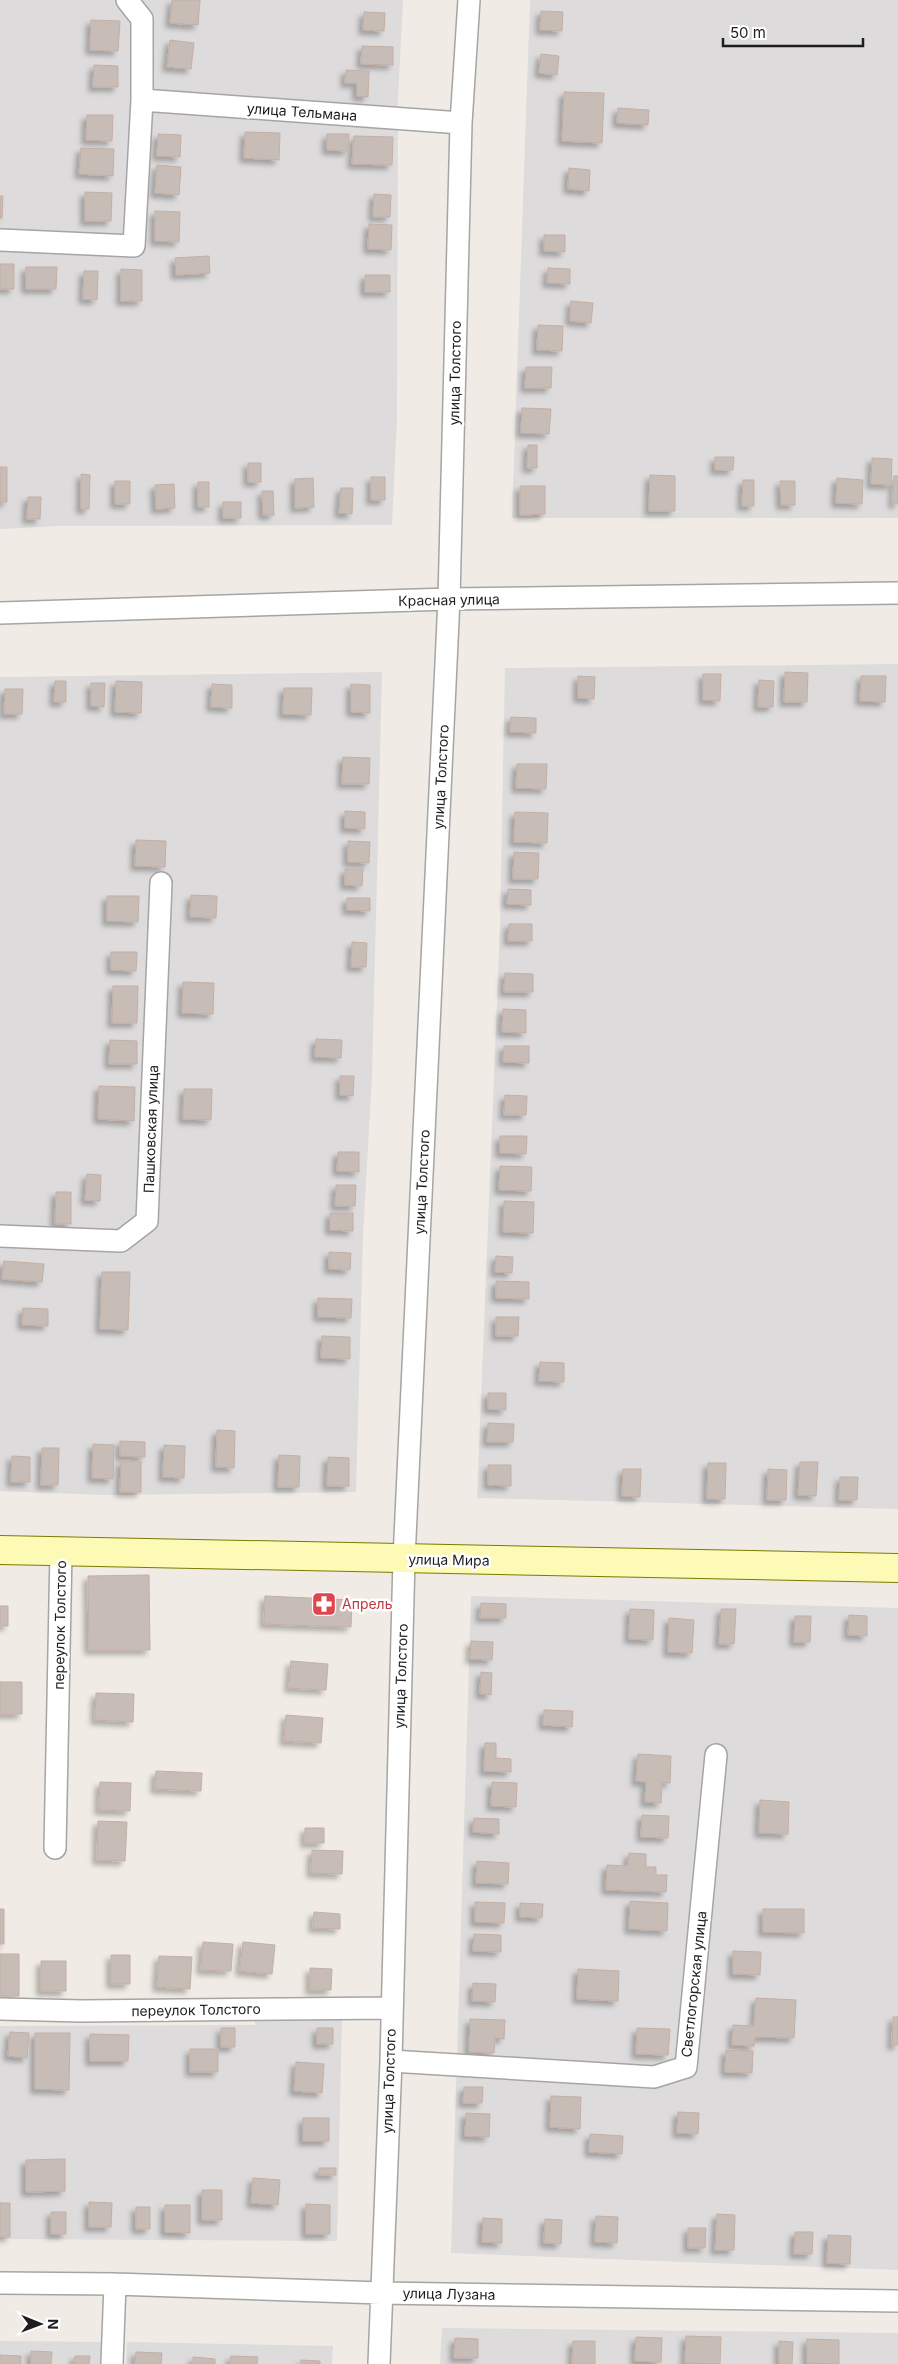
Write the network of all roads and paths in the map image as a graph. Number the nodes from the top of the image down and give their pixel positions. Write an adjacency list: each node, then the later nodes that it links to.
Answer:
1 (127, 0): 3 (street)
2 (469, 0): 4 (street, улица Толстого)
3 (142, 100): 4 (street, улица Тельмана); 5 (street)
4 (461, 123): 7 (street, улица Толстого)
5 (0, 240)
6 (898, 593): 7 (street, Красная улица)
7 (449, 600): 8 (street, Красная улица); 13 (street, улица Толстого)
8 (0, 613)
9 (160, 883): 10 (street, Пашковская улица)
10 (0, 1236)
11 (0, 1550): 12 (main road, улица Мира)
12 (61, 1552): 13 (main road, улица Мира); 16 (street, переулок Толстого)
13 (404, 1559): 14 (main road, улица Мира); 17 (street, улица Толстого)
14 (898, 1568)
15 (716, 1755): 19 (street, Светлогорская улица)
16 (55, 1848)
17 (392, 2008): 18 (street, переулок Толстого); 19 (street, улица Толстого)
18 (0, 2009)
19 (391, 2061): 22 (street, улица Толстого)
20 (0, 2284): 21 (street, улица Лузана)
21 (115, 2284): 22 (street, улица Лузана); 24 (street)
22 (381, 2294): 23 (street, улица Лузана); 25 (street, улица Толстого)
23 (898, 2301)
24 (112, 2364)
25 (379, 2364)

